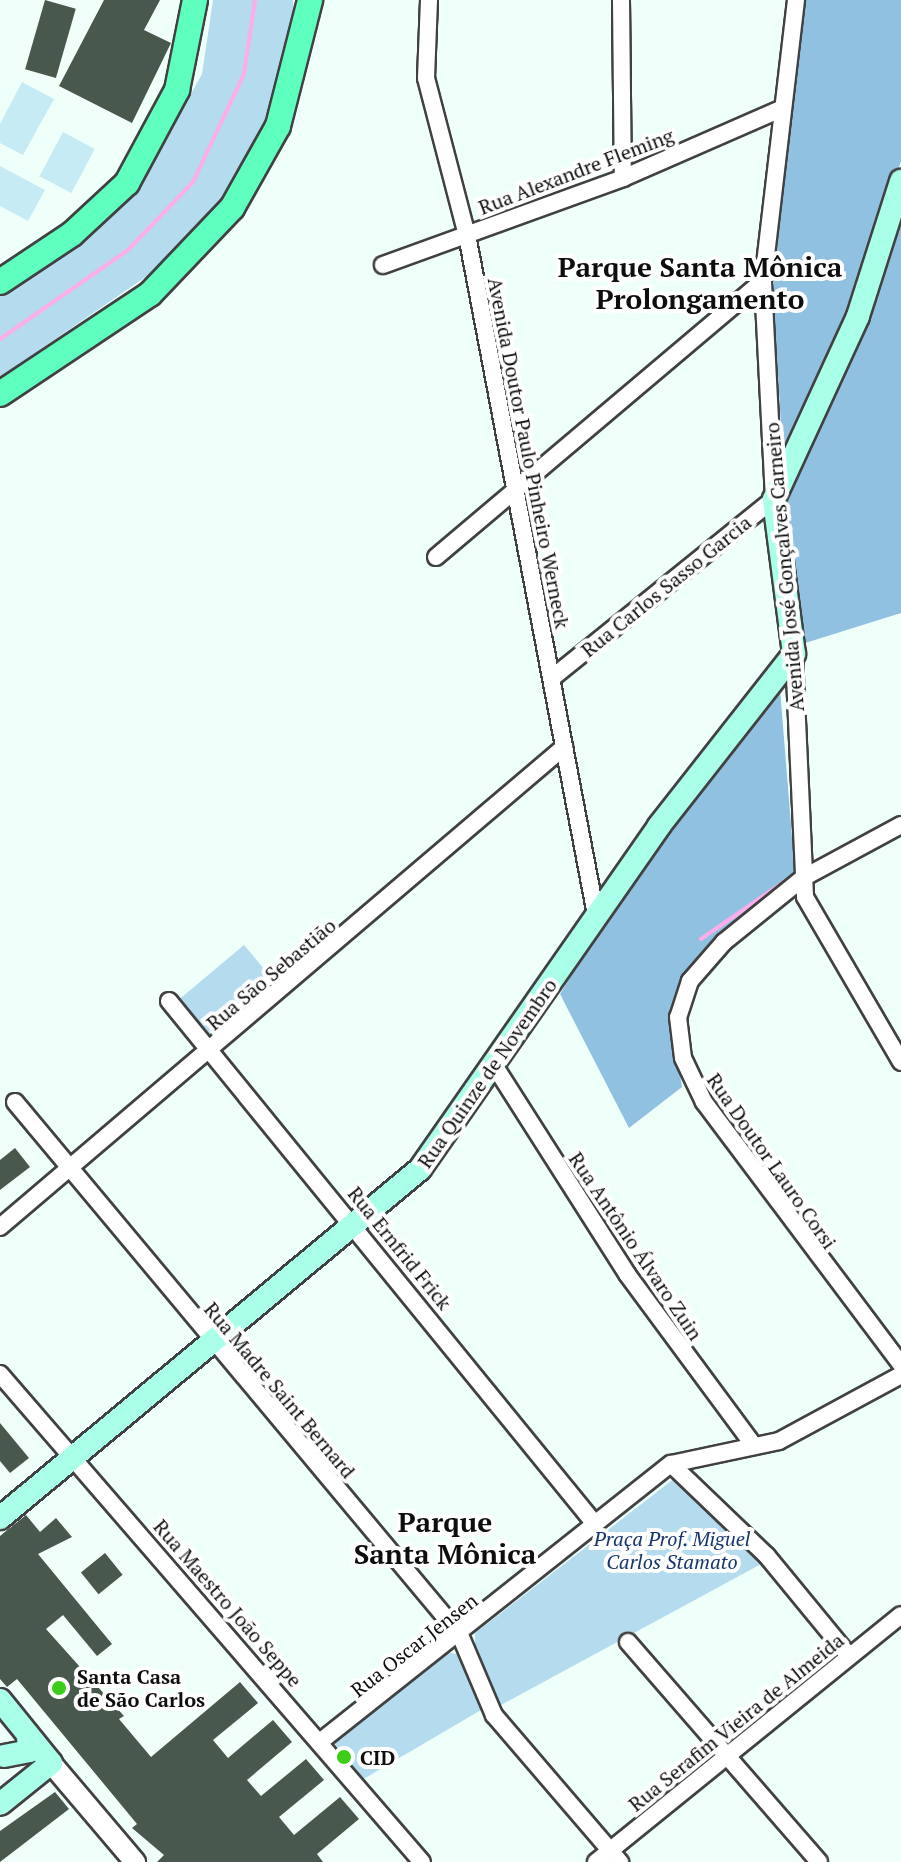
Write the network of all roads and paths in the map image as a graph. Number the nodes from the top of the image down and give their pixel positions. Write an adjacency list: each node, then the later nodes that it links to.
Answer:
1 (195, 0): 11 (main road)
2 (310, 0): 13 (main road)
3 (429, 0): 9 (street, Avenida Doutor Paulo Pinheiro Werneck)
4 (621, 0): 7 (street)
5 (796, 0): 6 (street, Avenida José Gonçalves Carneiro)
6 (781, 109): 7 (street, Rua Alexandre Fleming); 12 (street, Avenida José Gonçalves Carneiro)
7 (623, 178): 9 (street, Rua Alexandre Fleming)
8 (901, 181): 15 (main road, Rua Carlos Sasso Garcia)
9 (467, 235): 10 (street, Rua Alexandre Fleming); 14 (street, Avenida Doutor Paulo Pinheiro Werneck)
10 (383, 265)
11 (6, 273)
12 (763, 281): 14 (street); 15 (street, Avenida José Gonçalves Carneiro)
13 (0, 394)
14 (517, 484): 16 (street); 18 (street, Avenida Doutor Paulo Pinheiro Werneck)
15 (774, 499): 17 (main road, Avenida José Gonçalves Carneiro); 18 (street, Rua Carlos Sasso Garcia)
16 (436, 557)
17 (794, 654): 21 (street, Avenida José Gonçalves Carneiro); 22 (main road, Rua Quinze de Novembro)
18 (552, 678): 19 (street, Avenida Doutor Paulo Pinheiro Werneck)
19 (564, 747): 22 (street, Avenida Doutor Paulo Pinheiro Werneck); 24 (street, Rua São Sebastião)
20 (901, 825): 21 (street, Rua Doutor Lauro Corsi)
21 (803, 878): 25 (street, Avenida José Gonçalves Carneiro); 32 (street, Rua Doutor Lauro Corsi)
22 (596, 915): 26 (main road, Rua Quinze de Novembro)
23 (169, 1001): 24 (street, Rua Ernfrid Frick)
24 (212, 1051): 28 (street, Rua São Sebastião); 29 (street, Rua Ernfrid Frick)
25 (901, 1062)
26 (494, 1065): 29 (main road, Rua Quinze de Novembro); 35 (street, Rua Antônio Álvaro Zuin)
27 (15, 1102): 28 (street, Rua Madre Saint Bernard)
28 (71, 1170): 30 (street, Rua São Sebastião); 31 (street, Rua Madre Saint Bernard)
29 (355, 1223): 31 (main road, Rua Quinze de Novembro); 39 (street, Rua Ernfrid Frick)
30 (0, 1227)
31 (213, 1342): 36 (main road, Rua Quinze de Novembro); 41 (street, Rua Madre Saint Bernard)
32 (901, 1364)
33 (0, 1374): 36 (street, Rua Maestro João Seppe)
34 (901, 1375): 35 (street, Rua Oscar Jensen)
35 (753, 1444): 37 (street, Rua Oscar Jensen)
36 (73, 1457): 38 (main road, Rua Quinze de Novembro); 46 (street, Rua Maestro João Seppe)
37 (671, 1464): 39 (street, Rua Oscar Jensen); 43 (street)
38 (0, 1518)
39 (595, 1524): 41 (street, Rua Oscar Jensen)
40 (901, 1615): 43 (street, Rua Serafim Vieira de Almeida)
41 (460, 1635): 46 (street, Rua Oscar Jensen); 52 (street, Rua Madre Saint Bernard)
42 (628, 1642): 48 (street)
43 (849, 1656): 48 (street, Rua Serafim Vieira de Almeida)
44 (0, 1700): 45 (main road)
45 (28, 1735): 47 (main road); 49 (main road)
46 (321, 1741): 54 (street, Rua Maestro João Seppe)
47 (2, 1753): 50 (main road)
48 (728, 1753): 52 (street, Rua Serafim Vieira de Almeida); 56 (street)
49 (51, 1763): 50 (main road); 53 (street)
50 (27, 1783): 51 (main road)
51 (0, 1804)
52 (615, 1856): 55 (street, Rua Serafim Vieira de Almeida)
53 (135, 1862)
54 (422, 1862)
55 (596, 1862)
56 (819, 1862)

